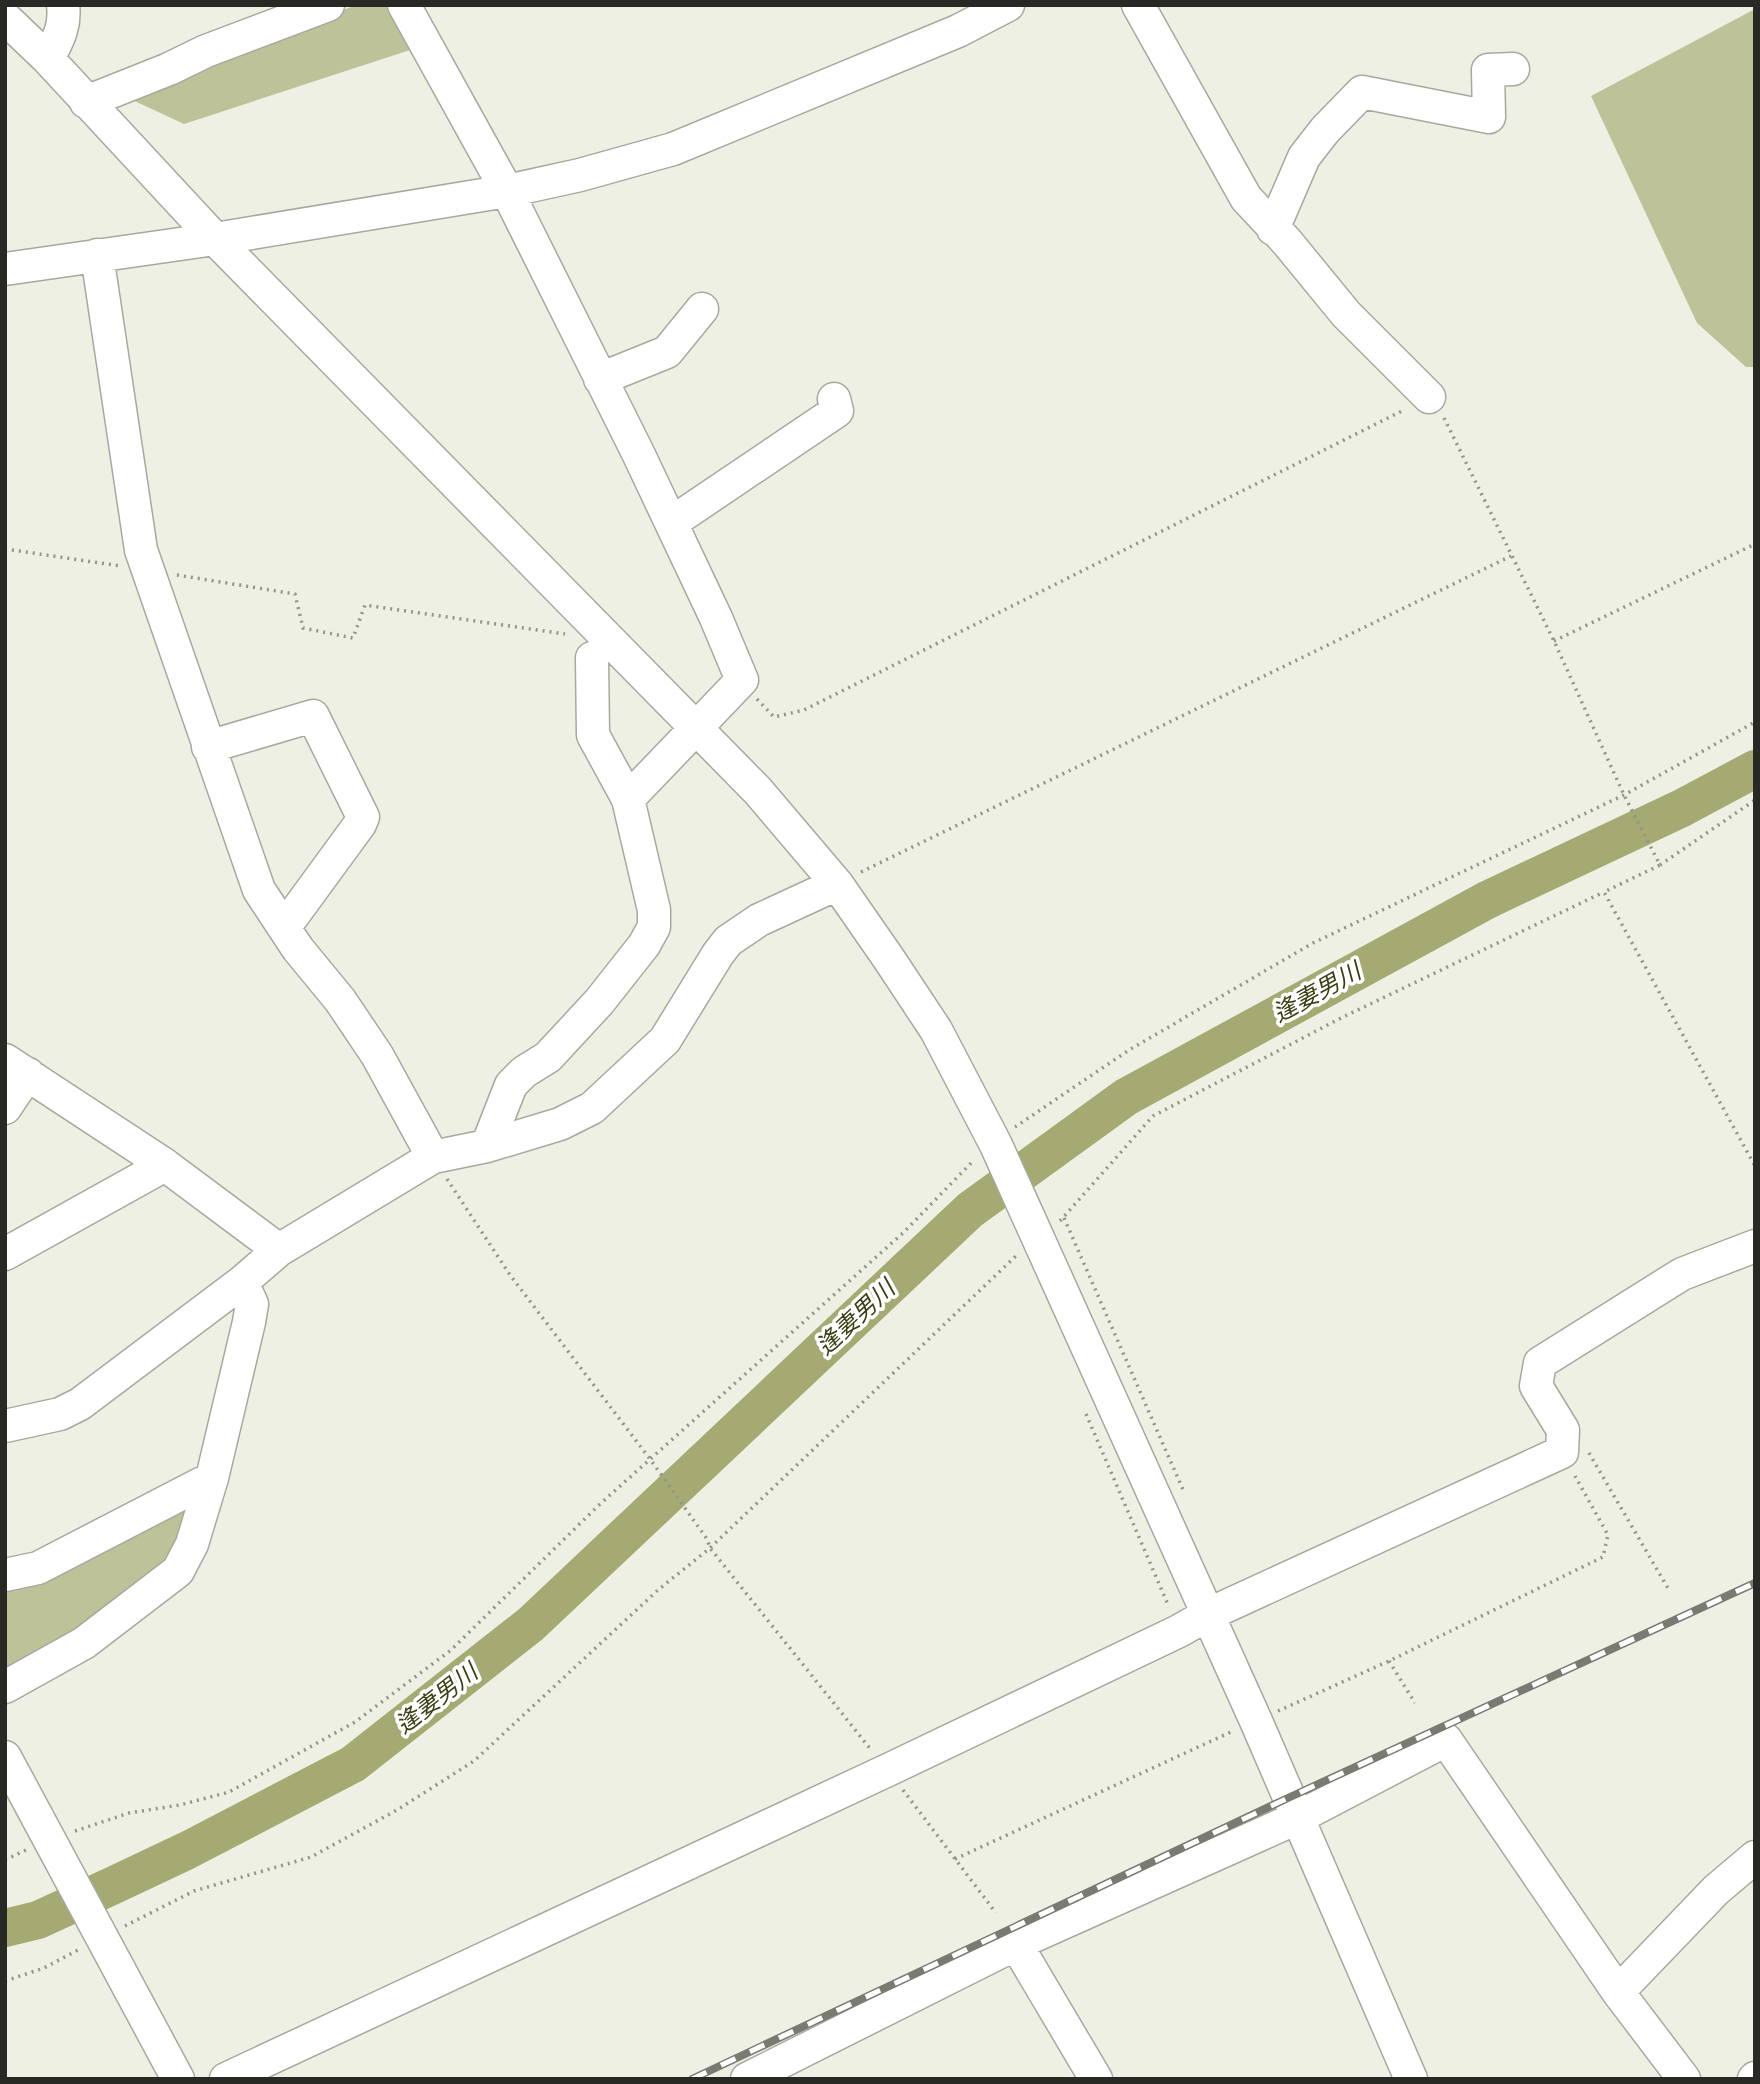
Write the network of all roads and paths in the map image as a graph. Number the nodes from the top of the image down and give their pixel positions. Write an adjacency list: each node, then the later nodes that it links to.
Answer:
1 (63, 5): 7 (street)
2 (327, 5): 9 (street)
3 (404, 5): 10 (street)
4 (1008, 5): 10 (street)
5 (1138, 5): 11 (street)
6 (5, 18): 7 (street)
7 (48, 60): 9 (street)
8 (1513, 69): 11 (street)
9 (86, 102): 12 (street)
10 (507, 191): 12 (street); 16 (street)
11 (1273, 229): 17 (street)
12 (215, 239): 13 (street); 28 (street)
13 (97, 255): 14 (street); 23 (street)
14 (5, 269)
15 (702, 309): 16 (street)
16 (600, 379): 19 (street)
17 (1429, 397): 22 (path); 26 (path)
18 (834, 399): 19 (street)
19 (671, 523): 26 (street)
20 (1755, 544): 24 (path)
21 (5, 549): 23 (path)
22 (1511, 556): 24 (path); 34 (path)
23 (148, 570): 25 (path); 29 (street)
24 (1554, 641): 30 (path)
25 (592, 658): 31 (street)
26 (742, 680): 28 (street)
27 (1755, 722): 30 (path)
28 (697, 728): 31 (street); 34 (street)
29 (208, 747): 36 (street); 36 (street)
30 (1625, 795): 33 (path); 39 (path)
31 (628, 799): 40 (street)
32 (1755, 800): 33 (path)
33 (1660, 865): 35 (path)
34 (837, 884): 39 (street); 40 (street)
35 (1604, 892): 43 (path); 44 (path)
36 (282, 925): 41 (street)
37 (17, 1067): 38 (street); 42 (street)
38 (5, 1108)
39 (996, 1145): 45 (street); 52 (path)
40 (487, 1146): 41 (street)
41 (433, 1157): 47 (street); 52 (path)
42 (165, 1165): 47 (street); 48 (street)
43 (1755, 1166)
44 (1064, 1218): 45 (path); 54 (path)
45 (1033, 1228): 55 (path); 58 (street)
46 (1755, 1246): 51 (street)
47 (279, 1250): 49 (street)
48 (5, 1254)
49 (242, 1282): 50 (street); 53 (street)
50 (5, 1426)
51 (1563, 1441): 57 (path); 58 (street); 59 (path)
52 (650, 1459): 55 (path); 66 (path)
53 (212, 1478): 56 (street); 60 (street)
54 (1188, 1502)
55 (710, 1548): 64 (path); 70 (path)
56 (5, 1574)
57 (1669, 1590)
58 (1207, 1615): 62 (street); 64 (street)
59 (1389, 1661): 61 (path); 62 (path)
60 (5, 1688)
61 (1415, 1703)
62 (1256, 1721): 65 (street); 68 (path)
63 (5, 1757): 66 (street)
64 (888, 1770): 68 (path); 76 (street)
65 (1297, 1818): 71 (street); 73 (street); 79 (street)
66 (52, 1842): 70 (street)
67 (1755, 1857): 73 (street)
68 (955, 1859): 69 (path)
69 (996, 1913)
70 (101, 1935): 72 (path); 75 (street)
71 (1016, 1944): 74 (street); 78 (street)
72 (5, 1981)
73 (1618, 1992): 80 (street)
74 (788, 2070): 77 (street)
75 (178, 2079)
76 (226, 2079)
77 (747, 2079)
78 (1097, 2079)
79 (1411, 2079)
80 (1684, 2079)

